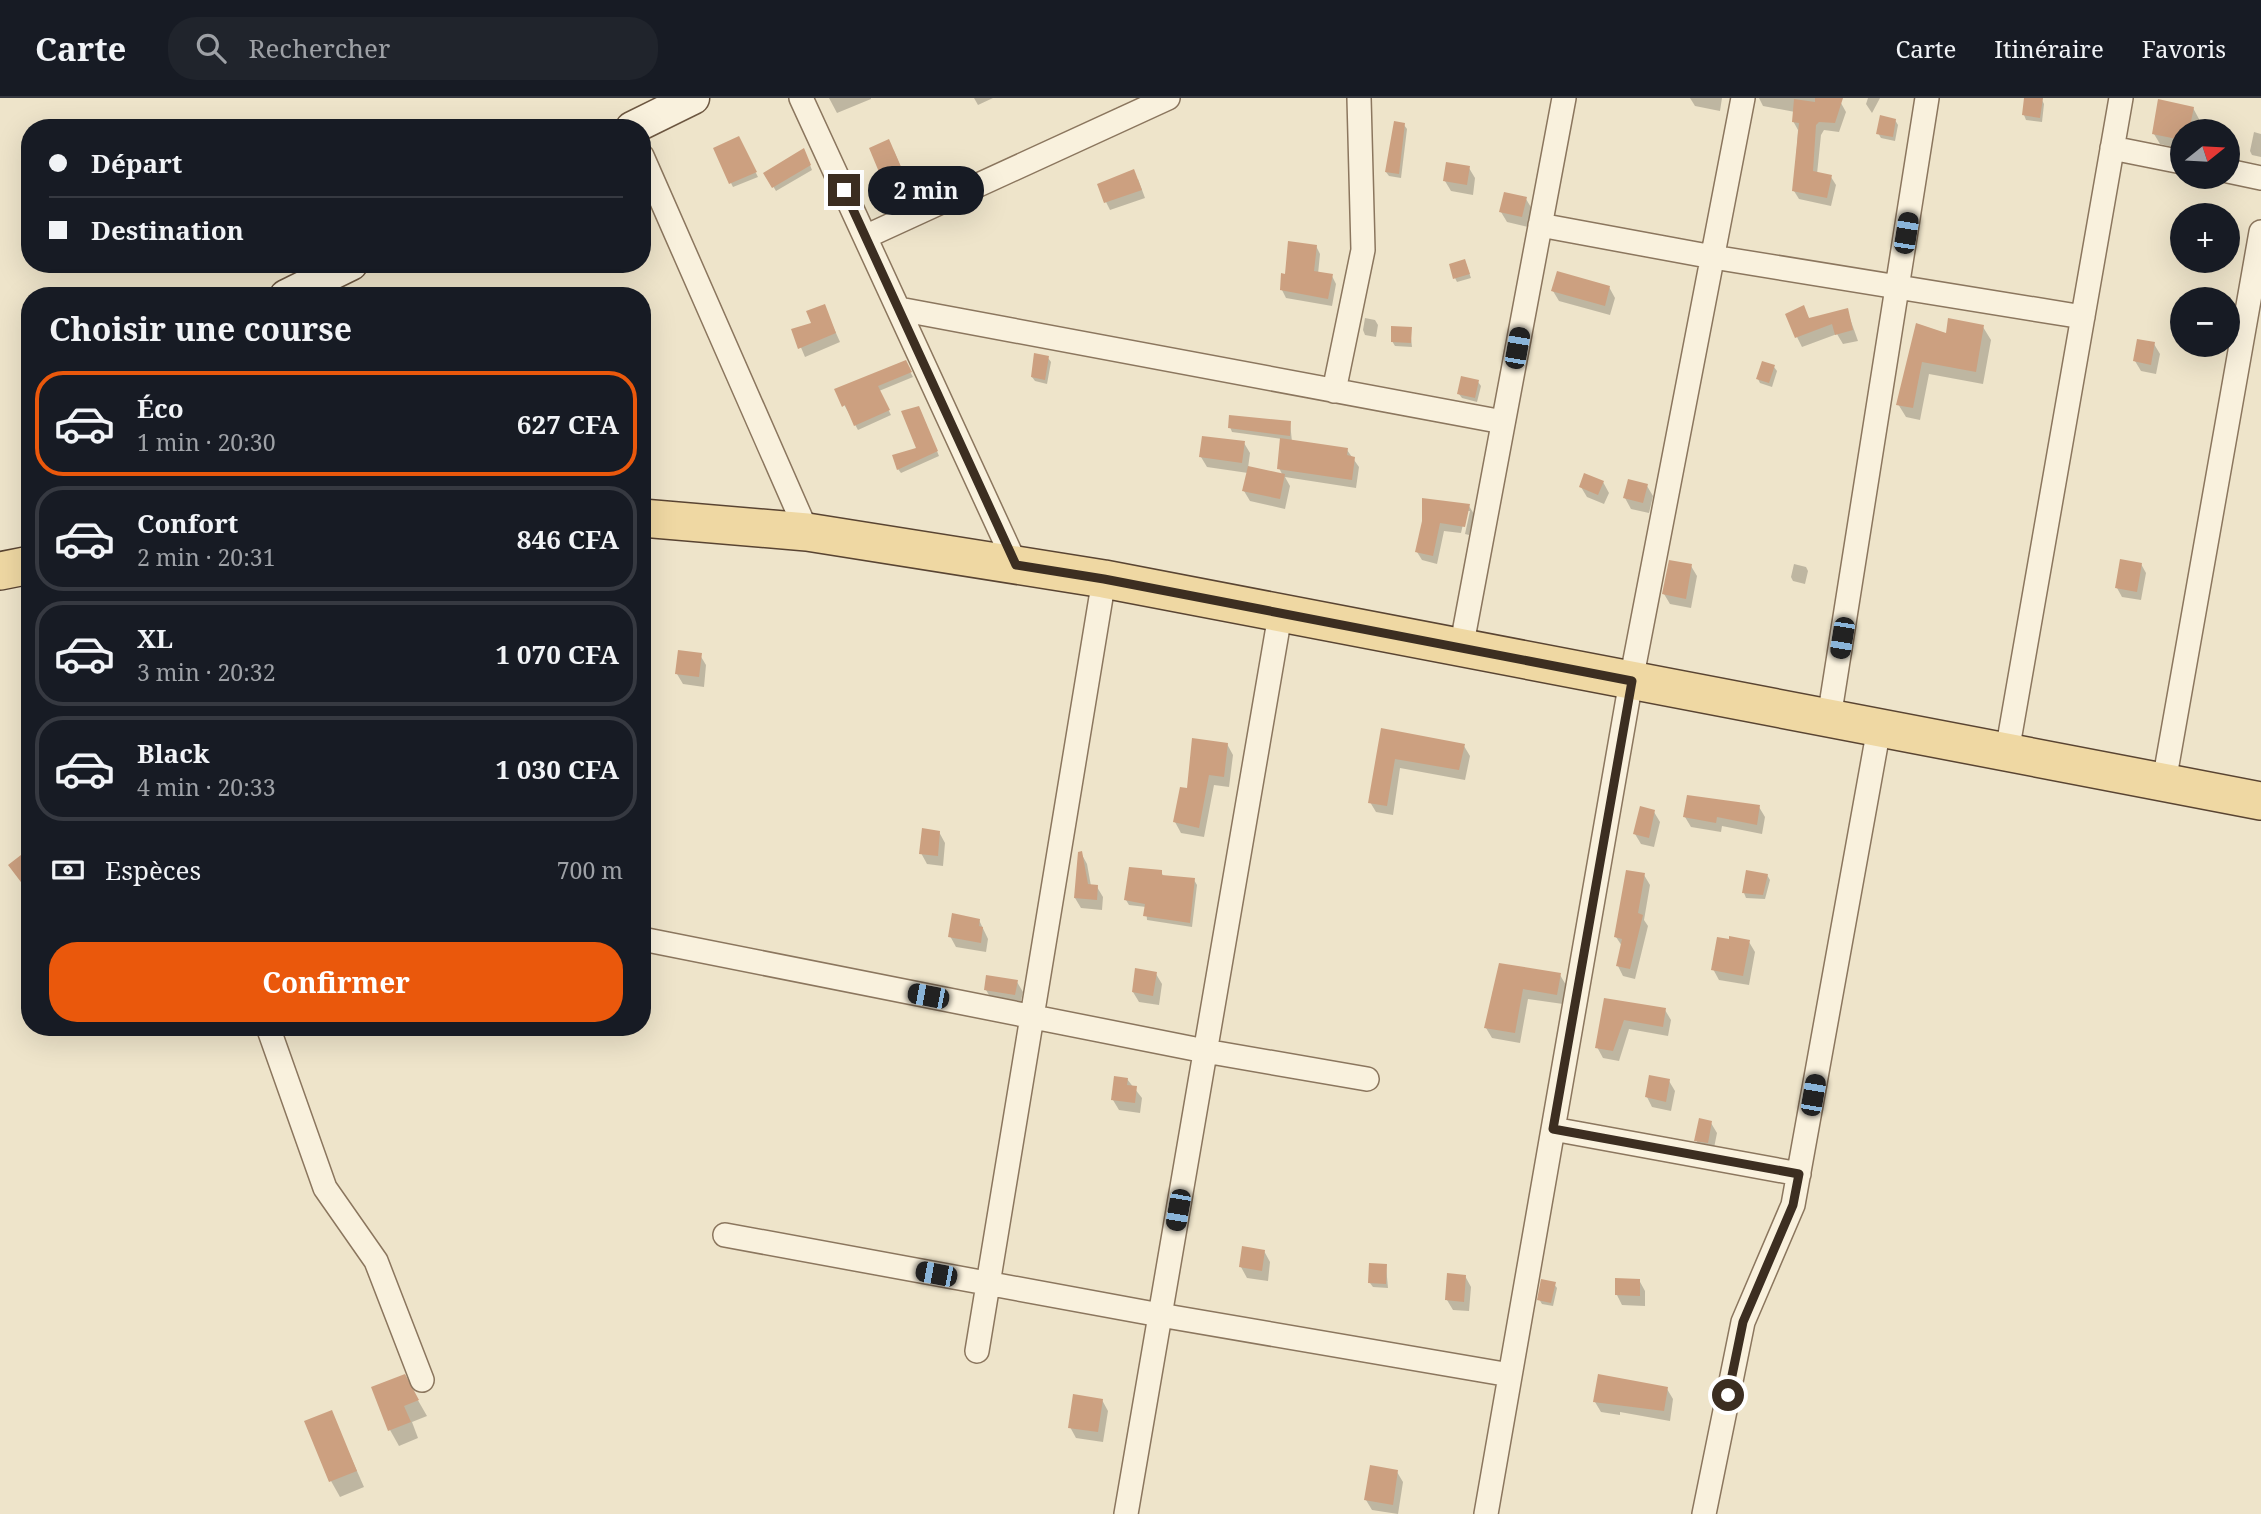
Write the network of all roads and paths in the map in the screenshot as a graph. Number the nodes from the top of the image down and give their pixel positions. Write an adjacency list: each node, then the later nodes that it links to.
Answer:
1 (694, 98): 9 (main road)
2 (802, 98): 17 (street)
3 (1168, 98): 17 (street)
4 (1359, 98): 24 (street)
5 (1564, 98): 15 (street)
6 (1743, 98): 18 (street)
7 (1927, 98): 21 (street)
8 (2121, 98): 10 (street)
9 (651, 119)
10 (2112, 148): 11 (street); 23 (street)
11 (2170, 160)
12 (2240, 174): 14 (street)
13 (651, 177): 27 (street)
14 (2261, 178)
15 (1540, 225): 18 (street); 25 (street)
16 (2261, 232): 38 (street)
17 (865, 237): 22 (street)
18 (1713, 257): 21 (street); 34 (street)
19 (333, 273): 20 (main road)
20 (304, 287)
21 (1897, 287): 23 (street); 35 (street)
22 (899, 309): 24 (street); 28 (street)
23 (2083, 317): 37 (street)
24 (1334, 391): 25 (street)
25 (1503, 422): 33 (street)
26 (651, 519): 27 (main road)
27 (807, 532): 28 (main road)
28 (1016, 565): 31 (main road)
29 (21, 567): 30 (main road)
30 (0, 571)
31 (1104, 579): 32 (main road); 41 (street)
32 (1280, 615): 33 (main road); 43 (street)
33 (1461, 649): 34 (main road)
34 (1632, 681): 35 (main road); 45 (street)
35 (1829, 718): 36 (main road)
36 (1879, 728): 37 (main road); 46 (street)
37 (2007, 752): 38 (main road)
38 (2164, 782): 39 (main road)
39 (2261, 801)
40 (651, 941): 41 (street)
41 (1032, 1016): 43 (street); 48 (street)
42 (271, 1036): 52 (street)
43 (1205, 1051): 44 (street); 49 (street)
44 (1367, 1079)
45 (1553, 1129): 46 (street); 51 (street)
46 (1799, 1174): 55 (street)
47 (725, 1235): 48 (street)
48 (988, 1284): 49 (street); 50 (street)
49 (1160, 1315): 51 (street); 53 (street)
50 (977, 1351)
51 (1510, 1374): 54 (street)
52 (422, 1381)
53 (1126, 1514)
54 (1486, 1514)
55 (1704, 1514)

